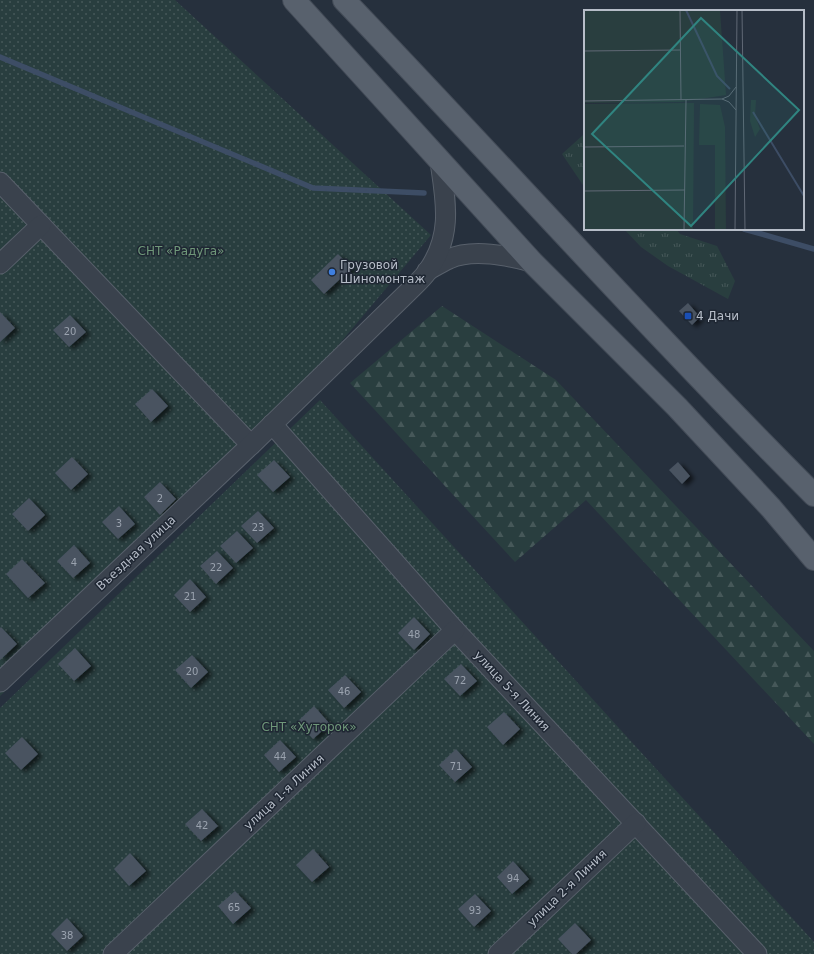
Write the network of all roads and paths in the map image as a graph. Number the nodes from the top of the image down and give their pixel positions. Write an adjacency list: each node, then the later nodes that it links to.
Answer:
1 (294, 0): 3 (main road)
2 (344, 0): 11 (main road)
3 (440, 162): 6 (main road); 8 (street)
4 (0, 182): 5 (street)
5 (41, 225): 7 (street); 10 (street)
6 (532, 262): 8 (street); 12 (main road)
7 (0, 264)
8 (427, 271): 9 (street, Въездная улица)
9 (272, 424): 10 (street, Въездная улица); 13 (street, улица 5-я Линия)
10 (251, 444): 14 (street, Въездная улица)
11 (814, 495)
12 (814, 558)
13 (455, 630): 15 (street, улица 5-я Линия); 16 (street, улица 1-я Линия)
14 (0, 682)
15 (636, 822): 17 (street, улица 2-я Линия); 18 (street, улица 5-я Линия)
16 (113, 954)
17 (498, 954)
18 (757, 954)

